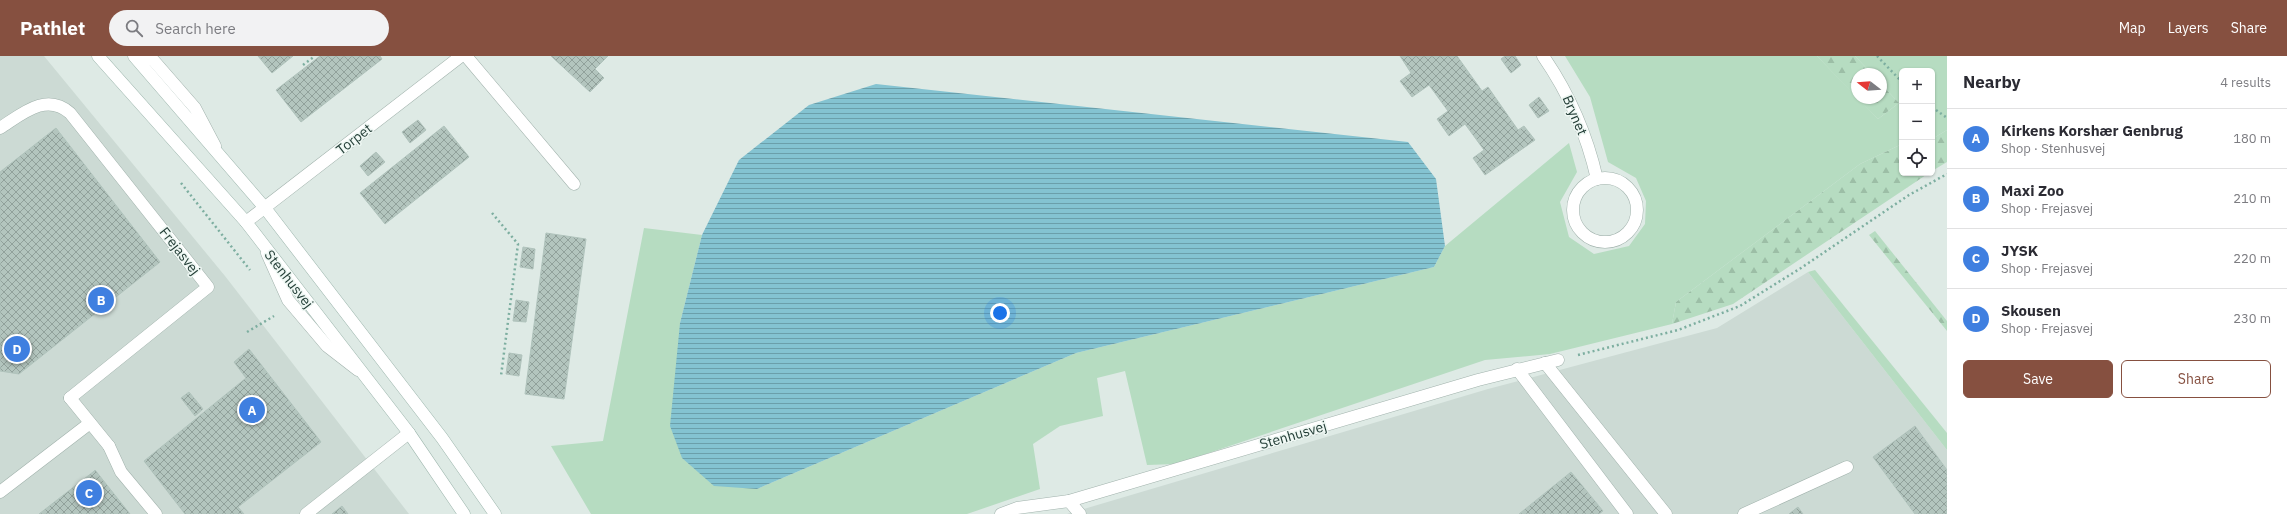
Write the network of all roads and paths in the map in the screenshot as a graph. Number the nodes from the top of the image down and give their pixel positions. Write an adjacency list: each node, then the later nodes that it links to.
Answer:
1 (98, 56): 20 (street, Stenhusvej)
2 (134, 56): 14 (street, Stenhusvej)
3 (147, 56): 14 (street)
4 (314, 56): 9 (path)
5 (461, 56): 18 (street, Torpet)
6 (466, 56): 17 (street)
7 (1542, 56): 16 (street, Brynet)
8 (1877, 56): 10 (path)
9 (303, 65)
10 (1899, 79)
11 (1935, 109): 12 (path)
12 (1947, 118)
13 (0, 128): 25 (street, Frejasvej)
14 (221, 156): 18 (street, Stenhusvej)
15 (1947, 174): 21 (path)
16 (1597, 179): 16 (street)
17 (574, 184)
18 (266, 208): 20 (street, Torpet); 33 (street, Stenhusvej)
19 (492, 213): 24 (path)
20 (246, 222): 26 (street, Stenhusvej)
21 (1558, 360): 22 (street, Stenhusvej)
22 (1545, 362): 23 (street, Stenhusvej); 37 (street)
23 (1517, 369): 29 (street, Stenhusvej); 36 (street)
24 (501, 376)
25 (90, 423): 28 (street); 30 (street, Frejasvej)
26 (409, 433): 31 (street); 32 (street, Stenhusvej)
27 (1847, 467): 38 (street)
28 (0, 492)
29 (1069, 501): 34 (street, Stenhusvej); 35 (street)
30 (156, 514)
31 (306, 514)
32 (464, 514)
33 (495, 514)
34 (1001, 514)
35 (1080, 514)
36 (1627, 514)
37 (1666, 514)
38 (1744, 514)

